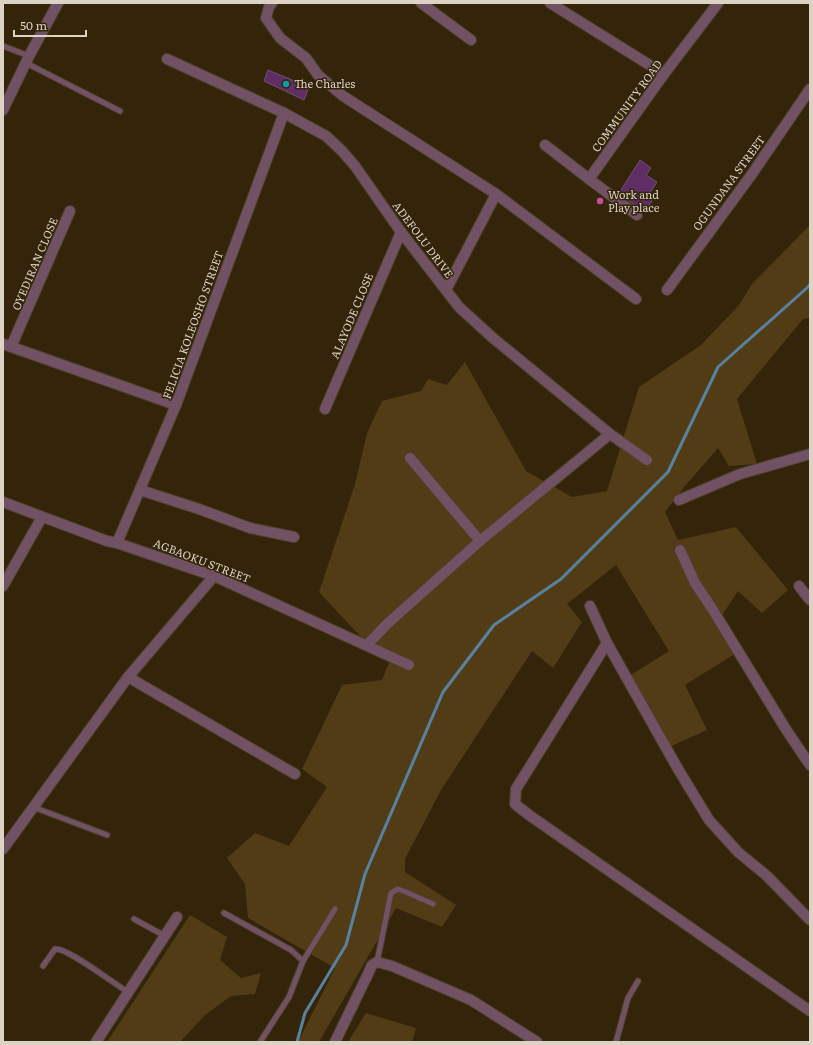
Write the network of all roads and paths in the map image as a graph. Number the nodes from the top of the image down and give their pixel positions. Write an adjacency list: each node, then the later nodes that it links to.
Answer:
1 (58, 3): 8 (street)
2 (272, 3): 17 (street)
3 (421, 3): 6 (street)
4 (718, 3): 10 (street, COMMUNITY ROAD)
5 (556, 5): 10 (street)
6 (470, 40)
7 (3, 46): 8 (lane)
8 (27, 59): 12 (street); 13 (lane)
9 (167, 59): 14 (street, ADEFOLU DRIVE)
10 (664, 74): 16 (street, COMMUNITY ROAD)
11 (810, 90): 22 (street, OGUNDANA STREET)
12 (3, 110)
13 (120, 111)
14 (284, 113): 20 (street, ADEFOLU DRIVE); 25 (street, FELICIA KOLEOSHO STREET)
15 (545, 144): 16 (street)
16 (589, 178): 19 (street)
17 (496, 194): 21 (street); 23 (street)
18 (70, 211): 24 (street, OYEDIRAN CLOSE)
19 (636, 215)
20 (401, 232): 21 (street, ADEFOLU DRIVE); 26 (street, ALAYODE CLOSE)
21 (446, 290): 27 (street, ADEFOLU DRIVE)
22 (667, 290)
23 (636, 299)
24 (7, 346): 25 (street)
25 (176, 405): 31 (street, FELICIA KOLEOSHO STREET)
26 (325, 409)
27 (610, 434): 30 (street, ADEFOLU DRIVE); 36 (street)
28 (810, 454): 32 (street)
29 (410, 458): 36 (street)
30 (647, 460)
31 (140, 490): 35 (street); 37 (street, FELICIA KOLEOSHO STREET)
32 (679, 500)
33 (3, 502): 34 (street, AGBAOKU STREET)
34 (42, 517): 37 (street, AGBAOKU STREET); 40 (street)
35 (294, 537)
36 (480, 541): 45 (street)
37 (117, 543): 39 (street, AGBAOKU STREET)
38 (680, 550): 48 (street)
39 (214, 576): 45 (street, AGBAOKU STREET); 47 (street)
40 (3, 586)
41 (799, 586): 42 (street)
42 (810, 600)
43 (590, 606): 44 (street)
44 (607, 643): 58 (street); 65 (street)
45 (367, 645): 46 (street, AGBAOKU STREET)
46 (409, 665)
47 (128, 677): 49 (street); 50 (street)
48 (810, 765)
49 (295, 774)
50 (33, 807): 51 (lane); 52 (street)
51 (107, 835)
52 (3, 849)
53 (433, 904): 61 (lane)
54 (335, 909): 60 (lane)
55 (224, 912): 60 (lane)
56 (177, 917): 59 (street)
57 (134, 919): 59 (lane)
58 (810, 920)
59 (165, 936): 64 (street)
60 (303, 961): 67 (lane)
61 (377, 962): 68 (street); 69 (street)
62 (43, 966): 64 (lane)
63 (638, 981): 70 (lane)
64 (128, 992): 66 (street)
65 (810, 1011)
66 (96, 1042)
67 (260, 1042)
68 (335, 1042)
69 (536, 1042)
70 (616, 1042)

